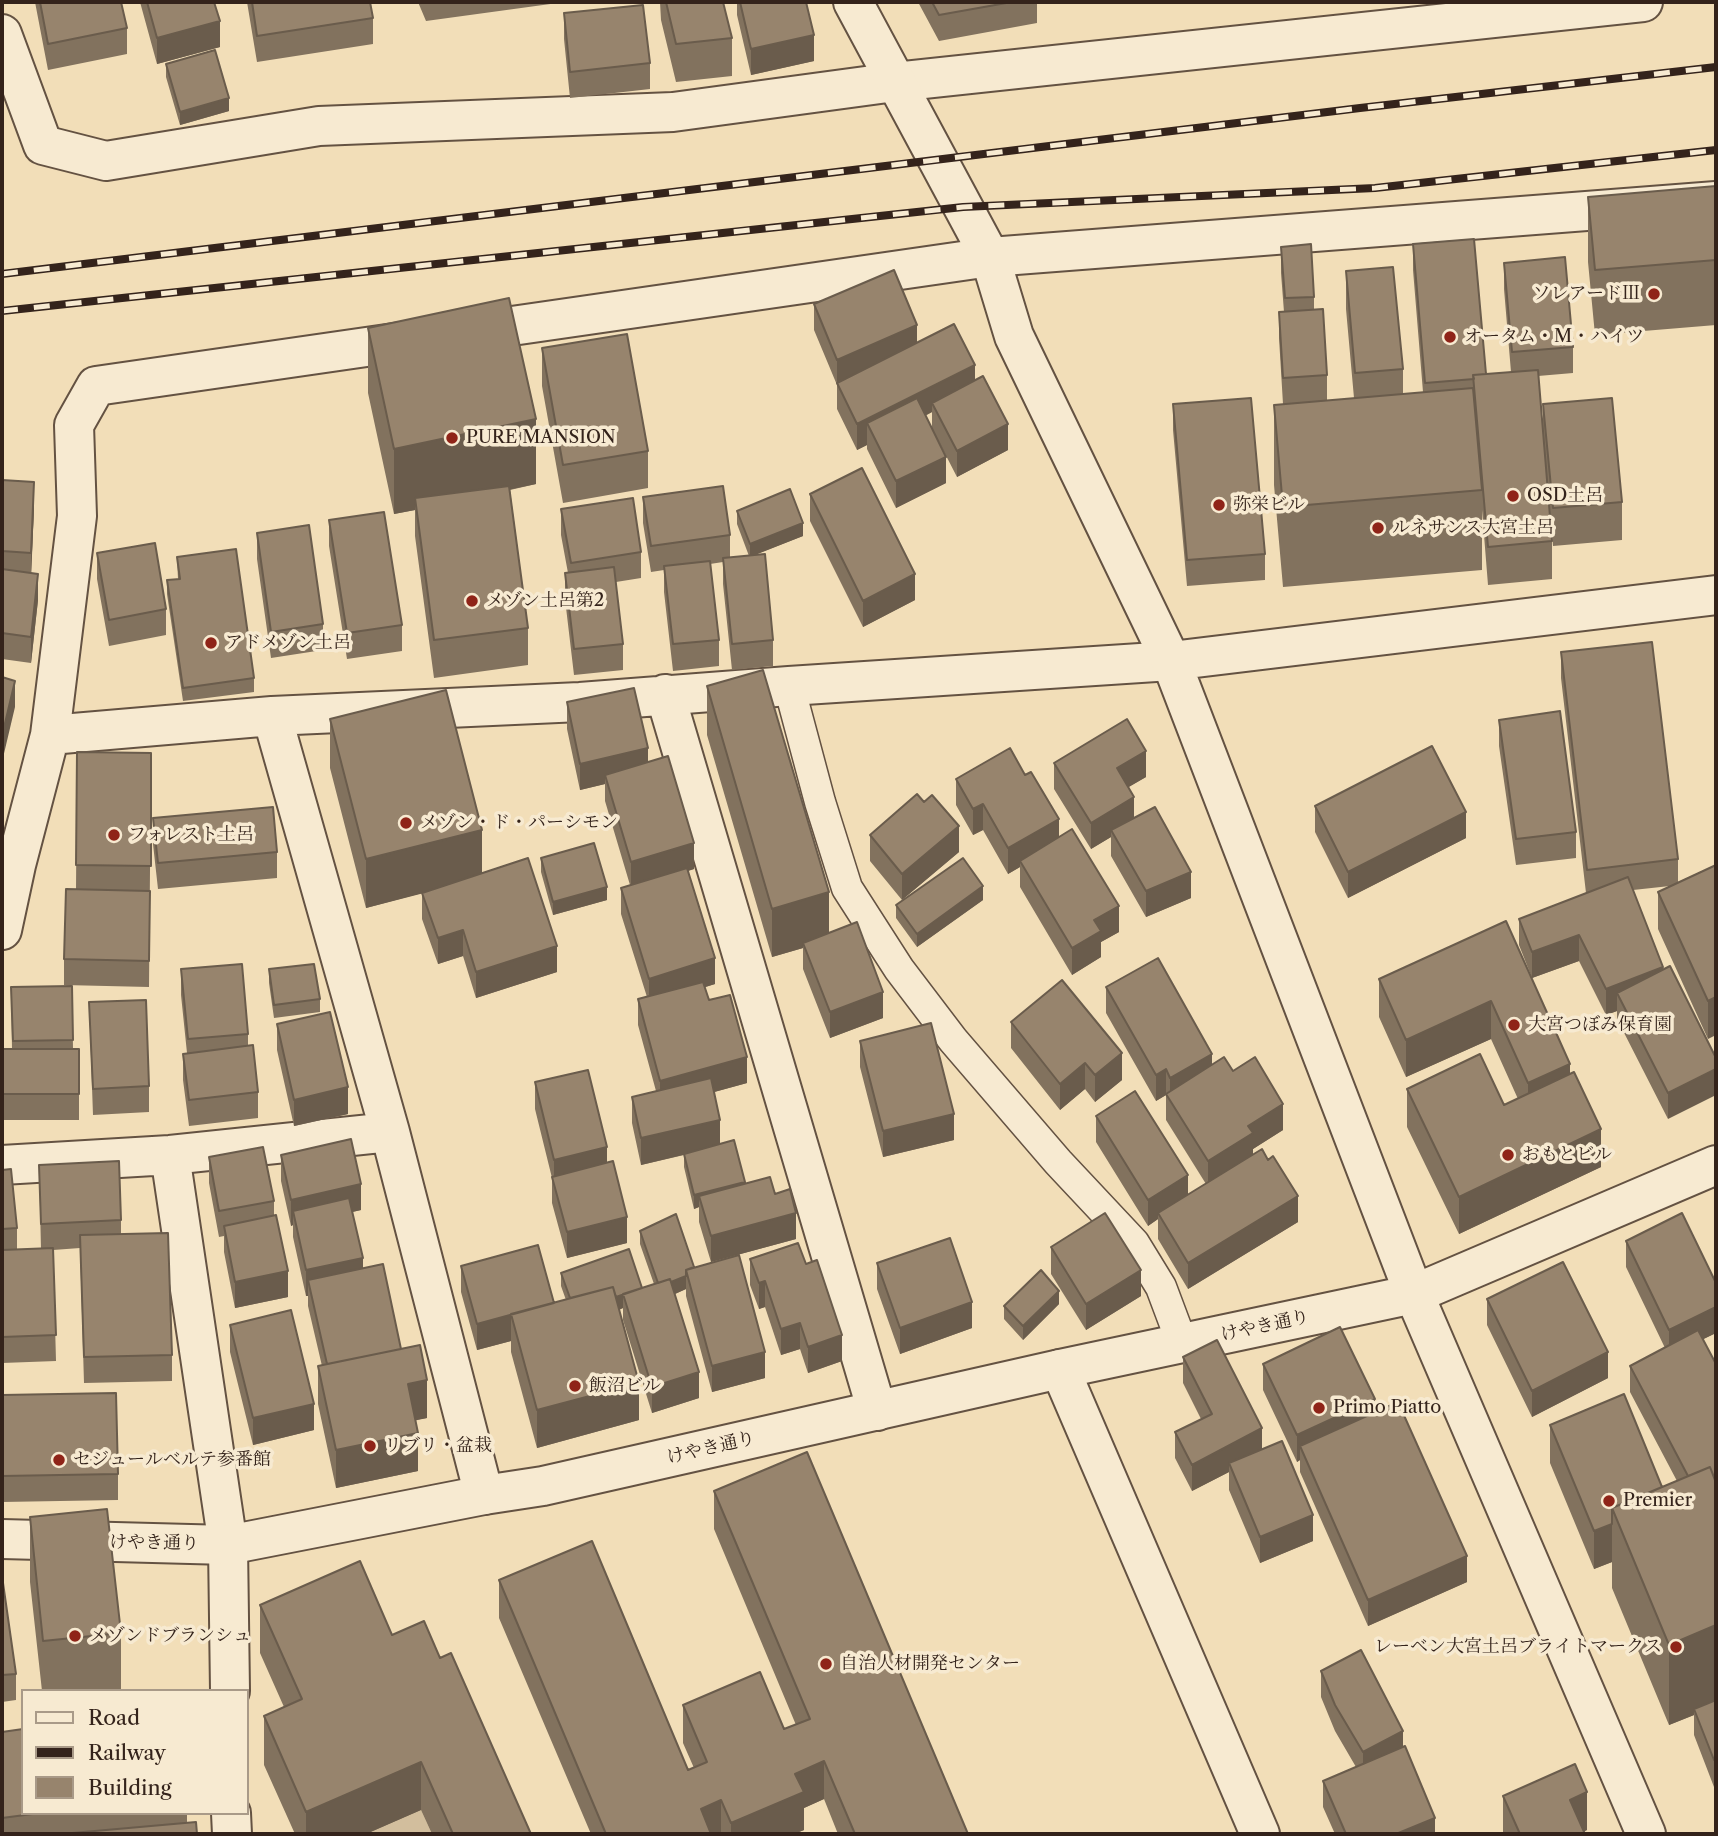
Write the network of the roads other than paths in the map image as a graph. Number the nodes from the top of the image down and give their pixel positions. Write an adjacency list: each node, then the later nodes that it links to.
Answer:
1 (853, 2): 4 (street)
2 (1643, 2): 4 (street)
3 (2, 34): 4 (street)
4 (895, 82): 6 (street)
5 (1716, 201): 6 (street)
6 (990, 257): 8 (street); 12 (street)
7 (1716, 595): 8 (street)
8 (1171, 661): 9 (street); 19 (street)
9 (789, 686): 10 (street); 20 (lane)
10 (665, 694): 11 (street); 22 (street)
11 (272, 716): 12 (street); 15 (street)
12 (50, 735): 13 (street)
13 (9, 863): 14 (street)
14 (2, 930)
15 (390, 1132): 16 (street); 23 (street)
16 (170, 1155): 17 (street); 25 (street)
17 (2, 1165)
18 (1716, 1165): 19 (street, けやき通り)
19 (1414, 1294): 20 (street, けやき通り); 30 (street)
20 (1182, 1343): 21 (street, けやき通り)
21 (1060, 1369): 22 (street, けやき通り); 29 (street)
22 (877, 1411): 23 (street, けやき通り)
23 (484, 1495): 25 (street, けやき通り)
24 (2, 1539): 25 (street, けやき通り)
25 (228, 1545): 26 (street)
26 (230, 1689)
27 (231, 1815): 28 (street)
28 (232, 1834)
29 (1260, 1834)
30 (1646, 1834)

